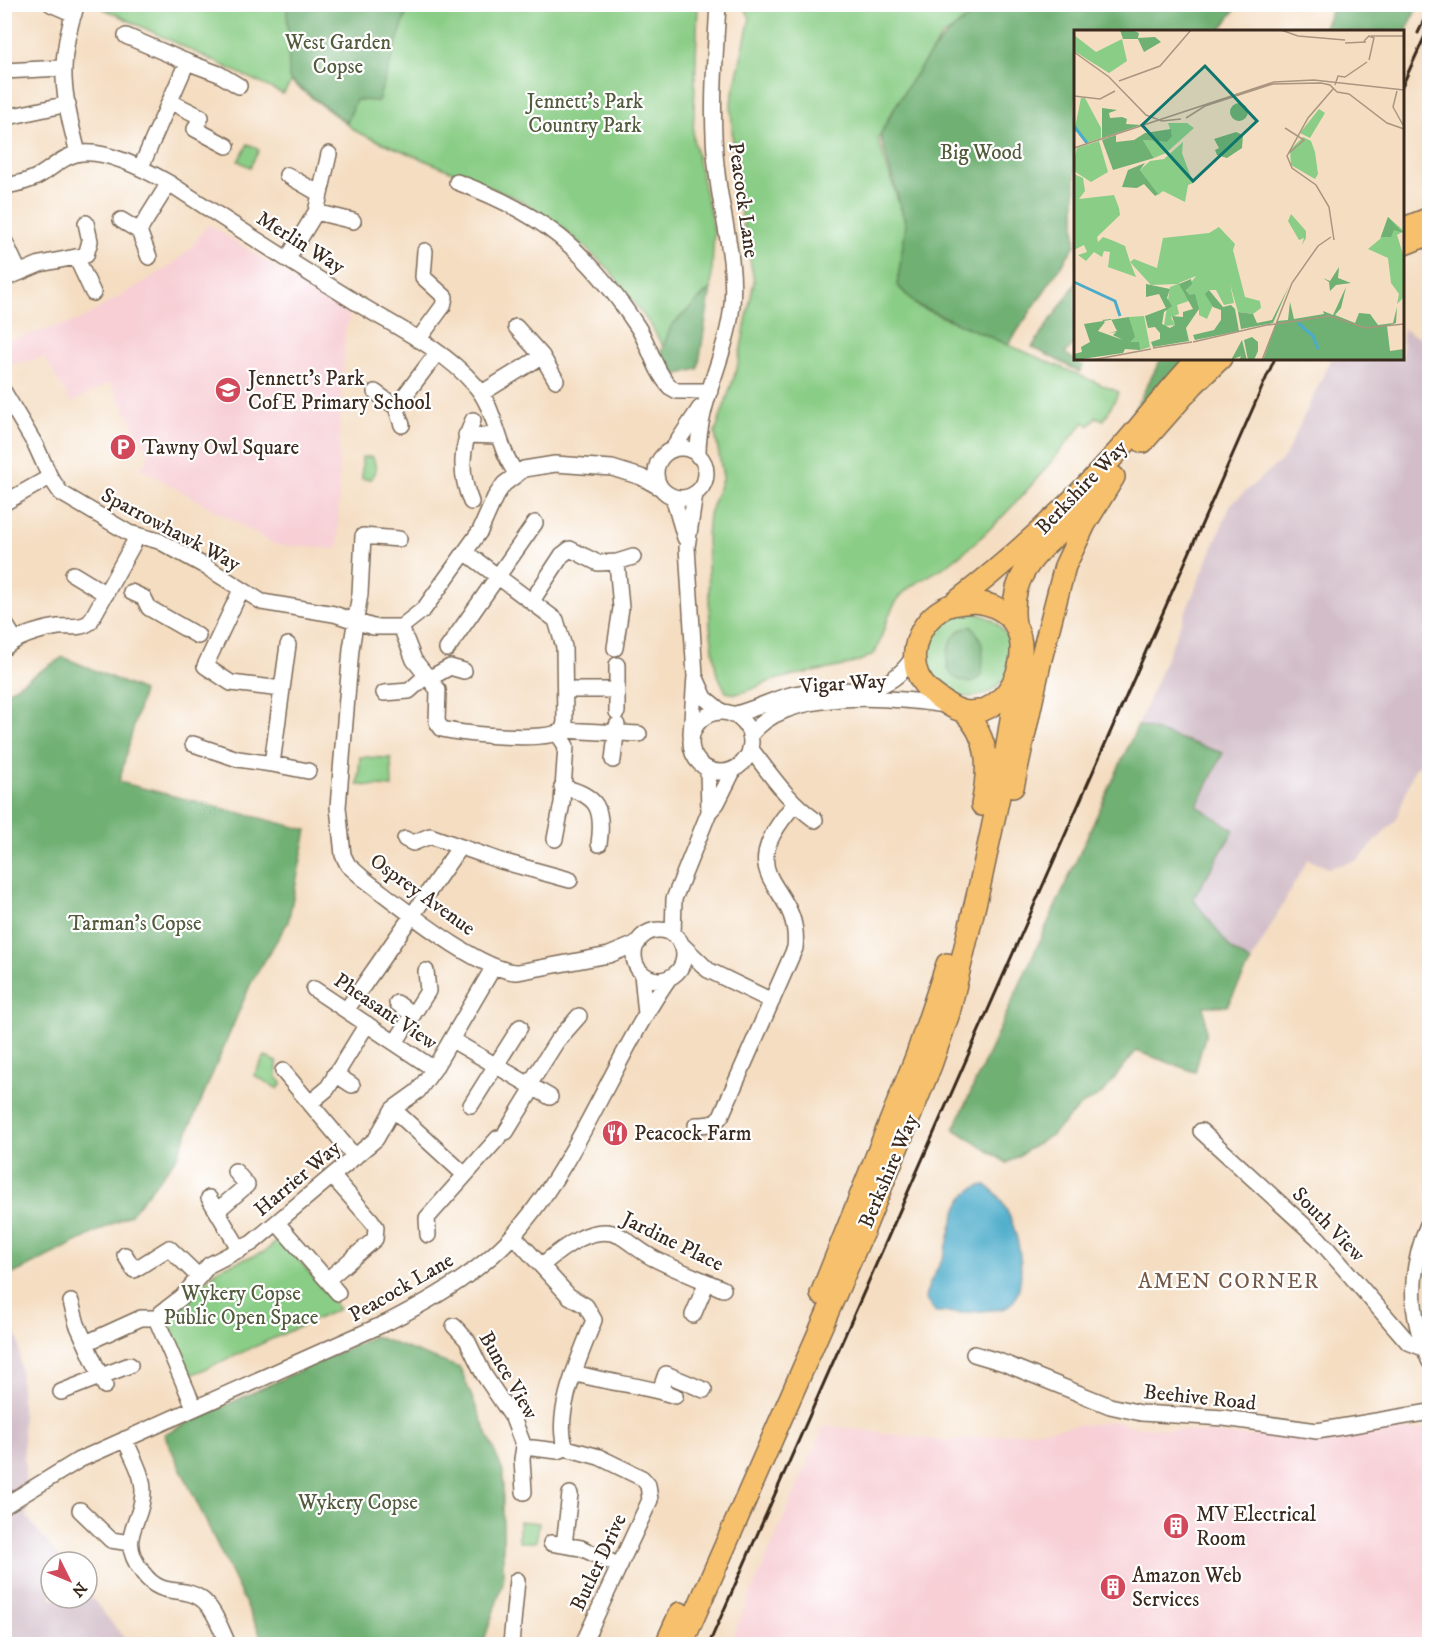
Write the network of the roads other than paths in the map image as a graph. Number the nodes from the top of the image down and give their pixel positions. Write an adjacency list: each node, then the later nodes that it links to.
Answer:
1 (51, 4): 3 (street)
2 (718, 4): 48 (street, Peacock Lane)
3 (75, 9): 6 (street)
4 (126, 36): 5 (street)
5 (186, 66): 8 (street); 9 (street)
6 (62, 68): 7 (street); 10 (street)
7 (4, 71)
8 (239, 86)
9 (171, 102): 12 (street); 15 (street)
10 (68, 104): 11 (street); 13 (street)
11 (8, 117)
12 (228, 146)
13 (78, 153): 15 (street, Merlin Way); 19 (street)
14 (329, 154): 20 (street)
15 (141, 167): 18 (street, Merlin Way)
16 (287, 175): 20 (street)
17 (457, 182): 48 (street)
18 (169, 183): 27 (street); 34 (street, Merlin Way)
19 (4, 187)
20 (320, 194): 21 (street)
21 (316, 212): 24 (street); 34 (street)
22 (1430, 218): 26 (highway)
23 (121, 220): 27 (street)
24 (353, 221)
25 (86, 223): 32 (street)
26 (1404, 228)
27 (139, 231): 33 (street)
28 (1430, 234): 30 (highway)
29 (4, 240): 35 (street)
30 (1404, 244)
31 (425, 251): 39 (street)
32 (76, 257): 35 (street); 37 (street)
33 (149, 257)
34 (288, 258): 39 (street, Merlin Way)
35 (19, 272): 36 (street)
36 (4, 279)
37 (93, 293)
38 (516, 327): 41 (street)
39 (418, 340): 40 (street, Merlin Way)
40 (437, 353): 47 (street, Merlin Way); 49 (street)
41 (542, 356): 44 (street); 47 (street)
42 (1197, 360): 78 (highway, Berkshire Way)
43 (1219, 360): 60 (highway, Berkshire Way)
44 (556, 380)
45 (4, 392): 59 (street, Sparrowhawk Way)
46 (375, 392): 49 (street)
47 (482, 393): 53 (street, Merlin Way)
48 (708, 394): 54 (street, Peacock Lane); 55 (street, Peacock Lane)
49 (396, 406): 51 (street)
50 (473, 420): 52 (street)
51 (402, 425)
52 (466, 435): 53 (street); 63 (street)
53 (497, 436): 58 (street, Merlin Way)
54 (672, 450): 55 (street); 56 (street)
55 (699, 456): 62 (street)
56 (658, 463): 57 (street); 61 (street)
57 (618, 469): 58 (street); 61 (street)
58 (516, 473): 69 (street)
59 (50, 477): 64 (street); 66 (street, Sparrowhawk Way)
60 (1114, 477): 81 (highway, Berkshire Way); 136 (highway)
61 (667, 492): 62 (street); 68 (street)
62 (695, 494): 68 (street)
63 (471, 502)
64 (4, 503)
65 (535, 523): 73 (street)
66 (137, 537): 74 (street, Sparrowhawk Way); 76 (street)
67 (399, 539): 79 (street, Osprey Avenue)
68 (687, 547): 93 (street)
69 (465, 552): 73 (street); 82 (street)
70 (633, 557): 71 (street)
71 (617, 562): 77 (street); 86 (street)
72 (73, 574): 76 (street)
73 (498, 576): 77 (street); 87 (street)
74 (241, 590): 79 (street, Sparrowhawk Way); 83 (street)
75 (131, 592): 83 (street)
76 (106, 594): 84 (street)
77 (532, 601): 95 (street)
78 (952, 604): 81 (highway); 88 (highway)
79 (356, 620): 82 (street, Sparrowhawk Way); 122 (street, Osprey Avenue)
80 (4, 622): 84 (street)
81 (1015, 624): 91 (highway)
82 (401, 627): 92 (street)
83 (206, 641): 94 (street)
84 (10, 644)
85 (288, 645): 94 (street)
86 (615, 648)
87 (447, 649)
88 (914, 656): 98 (highway); 99 (street, Vigar Way)
89 (617, 665): 96 (street)
90 (464, 671): 92 (street)
91 (1018, 674): 98 (highway); 136 (highway, Berkshire Way)
92 (429, 676): 97 (street); 100 (street)
93 (694, 676): 99 (street); 103 (street)
94 (282, 689): 107 (street)
95 (565, 690): 96 (street); 100 (street)
96 (617, 690): 101 (street)
97 (384, 693)
98 (956, 708): 104 (street, Vigar Way); 200 (highway, Berkshire Way)
99 (727, 714): 103 (street); 104 (street)
100 (561, 732): 101 (street); 112 (street)
101 (616, 734): 102 (street); 106 (street)
102 (639, 734)
103 (692, 734): 109 (street)
104 (750, 742): 108 (street); 111 (street)
105 (193, 744): 107 (street)
106 (613, 760)
107 (272, 764): 110 (street)
108 (736, 768): 109 (street); 111 (street); 114 (street)
109 (708, 769): 114 (street)
110 (308, 771)
111 (766, 772): 113 (street)
112 (562, 787): 117 (street); 118 (street)
113 (794, 805): 115 (street); 133 (street)
114 (709, 812): 121 (street)
115 (815, 820)
116 (405, 838): 119 (street)
117 (555, 839)
118 (599, 844)
119 (459, 848): 120 (street); 122 (street)
120 (570, 880)
121 (674, 899): 123 (street); 124 (street)
122 (412, 913): 127 (street, Osprey Avenue); 135 (street)
123 (650, 932): 124 (street); 125 (street)
124 (677, 940): 129 (street); 131 (street)
125 (638, 943): 126 (street, Osprey Avenue); 128 (street)
126 (609, 955): 127 (street, Osprey Avenue); 128 (street)
127 (493, 968): 142 (street, Harrier Way)
128 (639, 969): 131 (street); 138 (street)
129 (708, 970): 131 (street); 133 (street)
130 (426, 971): 137 (street)
131 (673, 976): 138 (street, Peacock Lane)
132 (314, 989): 135 (street, Pheasant View)
133 (772, 1000): 154 (street)
134 (397, 1003): 137 (street)
135 (347, 1009): 140 (street, Pheasant View)
136 (949, 1013): 201 (highway, Berkshire Way)
137 (413, 1014): 143 (street)
138 (646, 1014): 163 (street, Peacock Lane)
139 (579, 1016): 149 (street)
140 (367, 1024): 143 (street, Pheasant View); 147 (street)
141 (520, 1028): 144 (street)
142 (452, 1040): 144 (street); 145 (street, Harrier Way)
143 (395, 1043): 145 (street, Pheasant View)
144 (496, 1066): 149 (street); 152 (street)
145 (434, 1069): 153 (street, Harrier Way)
146 (283, 1071): 151 (street)
147 (335, 1074): 148 (street); 151 (street)
148 (352, 1085)
149 (531, 1087): 150 (street); 158 (street)
150 (550, 1097)
151 (310, 1103): 156 (street)
152 (471, 1105)
153 (393, 1109): 156 (street, Harrier Way); 158 (street)
154 (696, 1125)
155 (1202, 1131): 178 (street, South View)
156 (356, 1157): 159 (street, Harrier Way)
157 (235, 1171): 164 (street)
158 (465, 1175): 162 (street)
159 (333, 1177): 161 (street, Harrier Way); 168 (street)
160 (1430, 1220): 178 (street)
161 (278, 1224): 164 (street, Harrier Way); 168 (street)
162 (428, 1235)
163 (513, 1235): 166 (street); 184 (street, Peacock Lane)
164 (240, 1250): 167 (street, Harrier Way)
165 (125, 1256): 167 (street)
166 (542, 1265): 169 (street, Jardine Place); 180 (street)
167 (199, 1277): 174 (street, Harrier Way)
168 (327, 1280): 171 (street)
169 (707, 1282): 170 (street, Jardine Place); 173 (street)
170 (723, 1289)
171 (338, 1293)
172 (71, 1302): 176 (street)
173 (693, 1315)
174 (159, 1318): 176 (street); 184 (street)
175 (454, 1326): 187 (street, Bunce View)
176 (86, 1343): 181 (street)
177 (974, 1354): 185 (street, Beehive Road)
178 (1426, 1355)
179 (130, 1365): 181 (street)
180 (574, 1373): 182 (street); 188 (street)
181 (103, 1382): 183 (street)
182 (704, 1390)
183 (61, 1392)
184 (194, 1407): 186 (street, Peacock Lane)
185 (1430, 1412)
186 (124, 1439): 192 (street, Peacock Lane); 194 (street)
187 (524, 1446): 188 (street, Bunce View); 189 (street, Bunce View)
188 (566, 1448): 191 (street, Bunce View)
189 (524, 1492)
190 (570, 1494): 195 (street)
191 (649, 1496): 195 (street, Butler Drive)
192 (4, 1506)
193 (80, 1510): 194 (street)
194 (130, 1543): 197 (street)
195 (620, 1566): 199 (street, Butler Drive)
196 (517, 1580): 198 (street)
197 (225, 1638)
198 (511, 1644)
199 (583, 1644)
200 (666, 1644)
201 (682, 1644)

